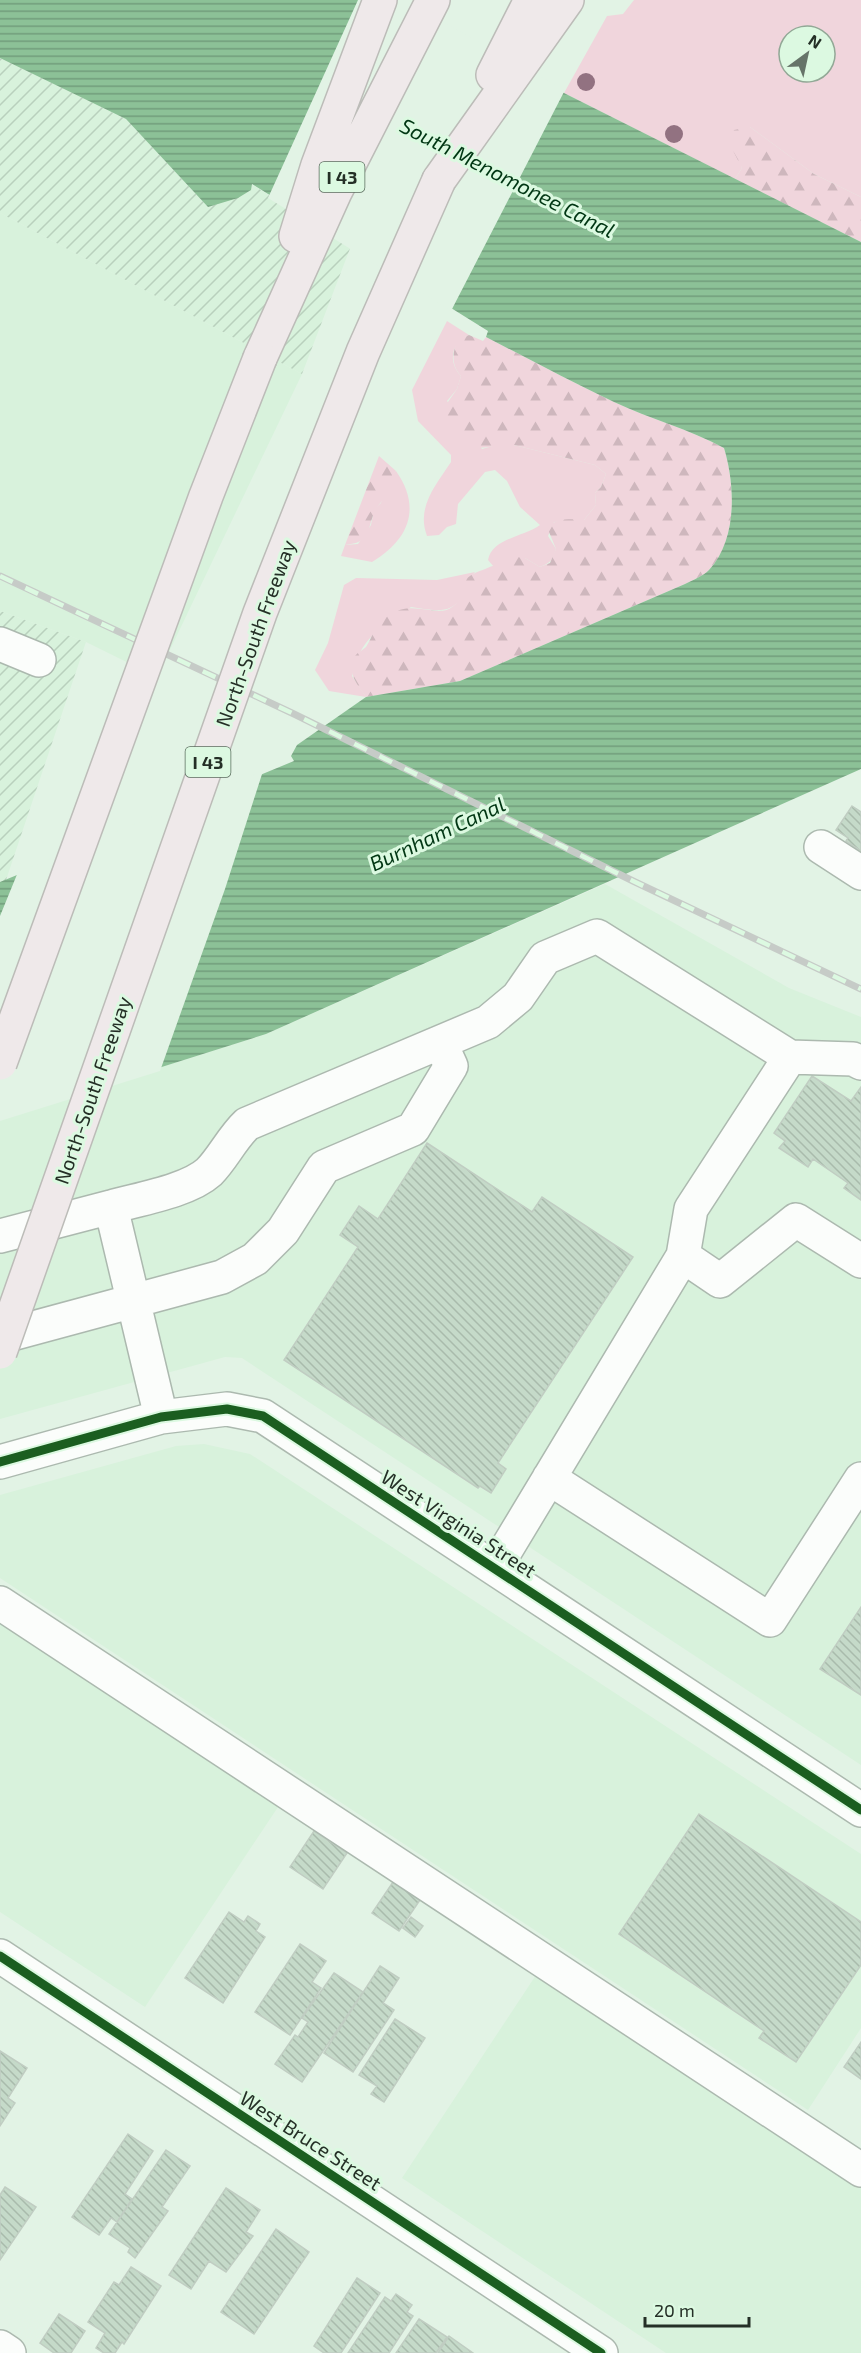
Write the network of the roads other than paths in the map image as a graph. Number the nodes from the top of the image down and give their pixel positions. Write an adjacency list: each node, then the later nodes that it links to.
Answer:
1 (380, 0): 6 (highway)
2 (433, 0): 6 (highway, I 43)
3 (531, 0): 5 (highway, North-South Freeway / I 43)
4 (567, 0): 5 (highway)
5 (439, 180): 21 (highway, North-South Freeway / I 43, bridge)
6 (260, 358): 13 (highway, I 43, bridge)
7 (0, 644): 8 (street)
8 (39, 660)
9 (821, 847): 10 (street)
10 (861, 873)
11 (441, 1044): 12 (street); 15 (street); 19 (street)
12 (790, 1057): 14 (street); 17 (street)
13 (0, 1063)
14 (861, 1063)
15 (111, 1207): 16 (street); 19 (street)
16 (0, 1236)
17 (683, 1256): 18 (street); 24 (street)
18 (861, 1261)
19 (134, 1299): 20 (street); 22 (street)
20 (0, 1337)
21 (0, 1352)
22 (161, 1417): 23 (street, West Virginia Street); 26 (street, West Virginia Street)
23 (0, 1462)
24 (549, 1479): 25 (street); 26 (street)
25 (861, 1479)
26 (495, 1569): 28 (street, West Virginia Street)
27 (0, 1603): 30 (street)
28 (861, 1810)
29 (0, 1956): 33 (street, West Bruce Street)
30 (861, 2170)
31 (0, 2347): 32 (street)
32 (9, 2353)
33 (601, 2353)

